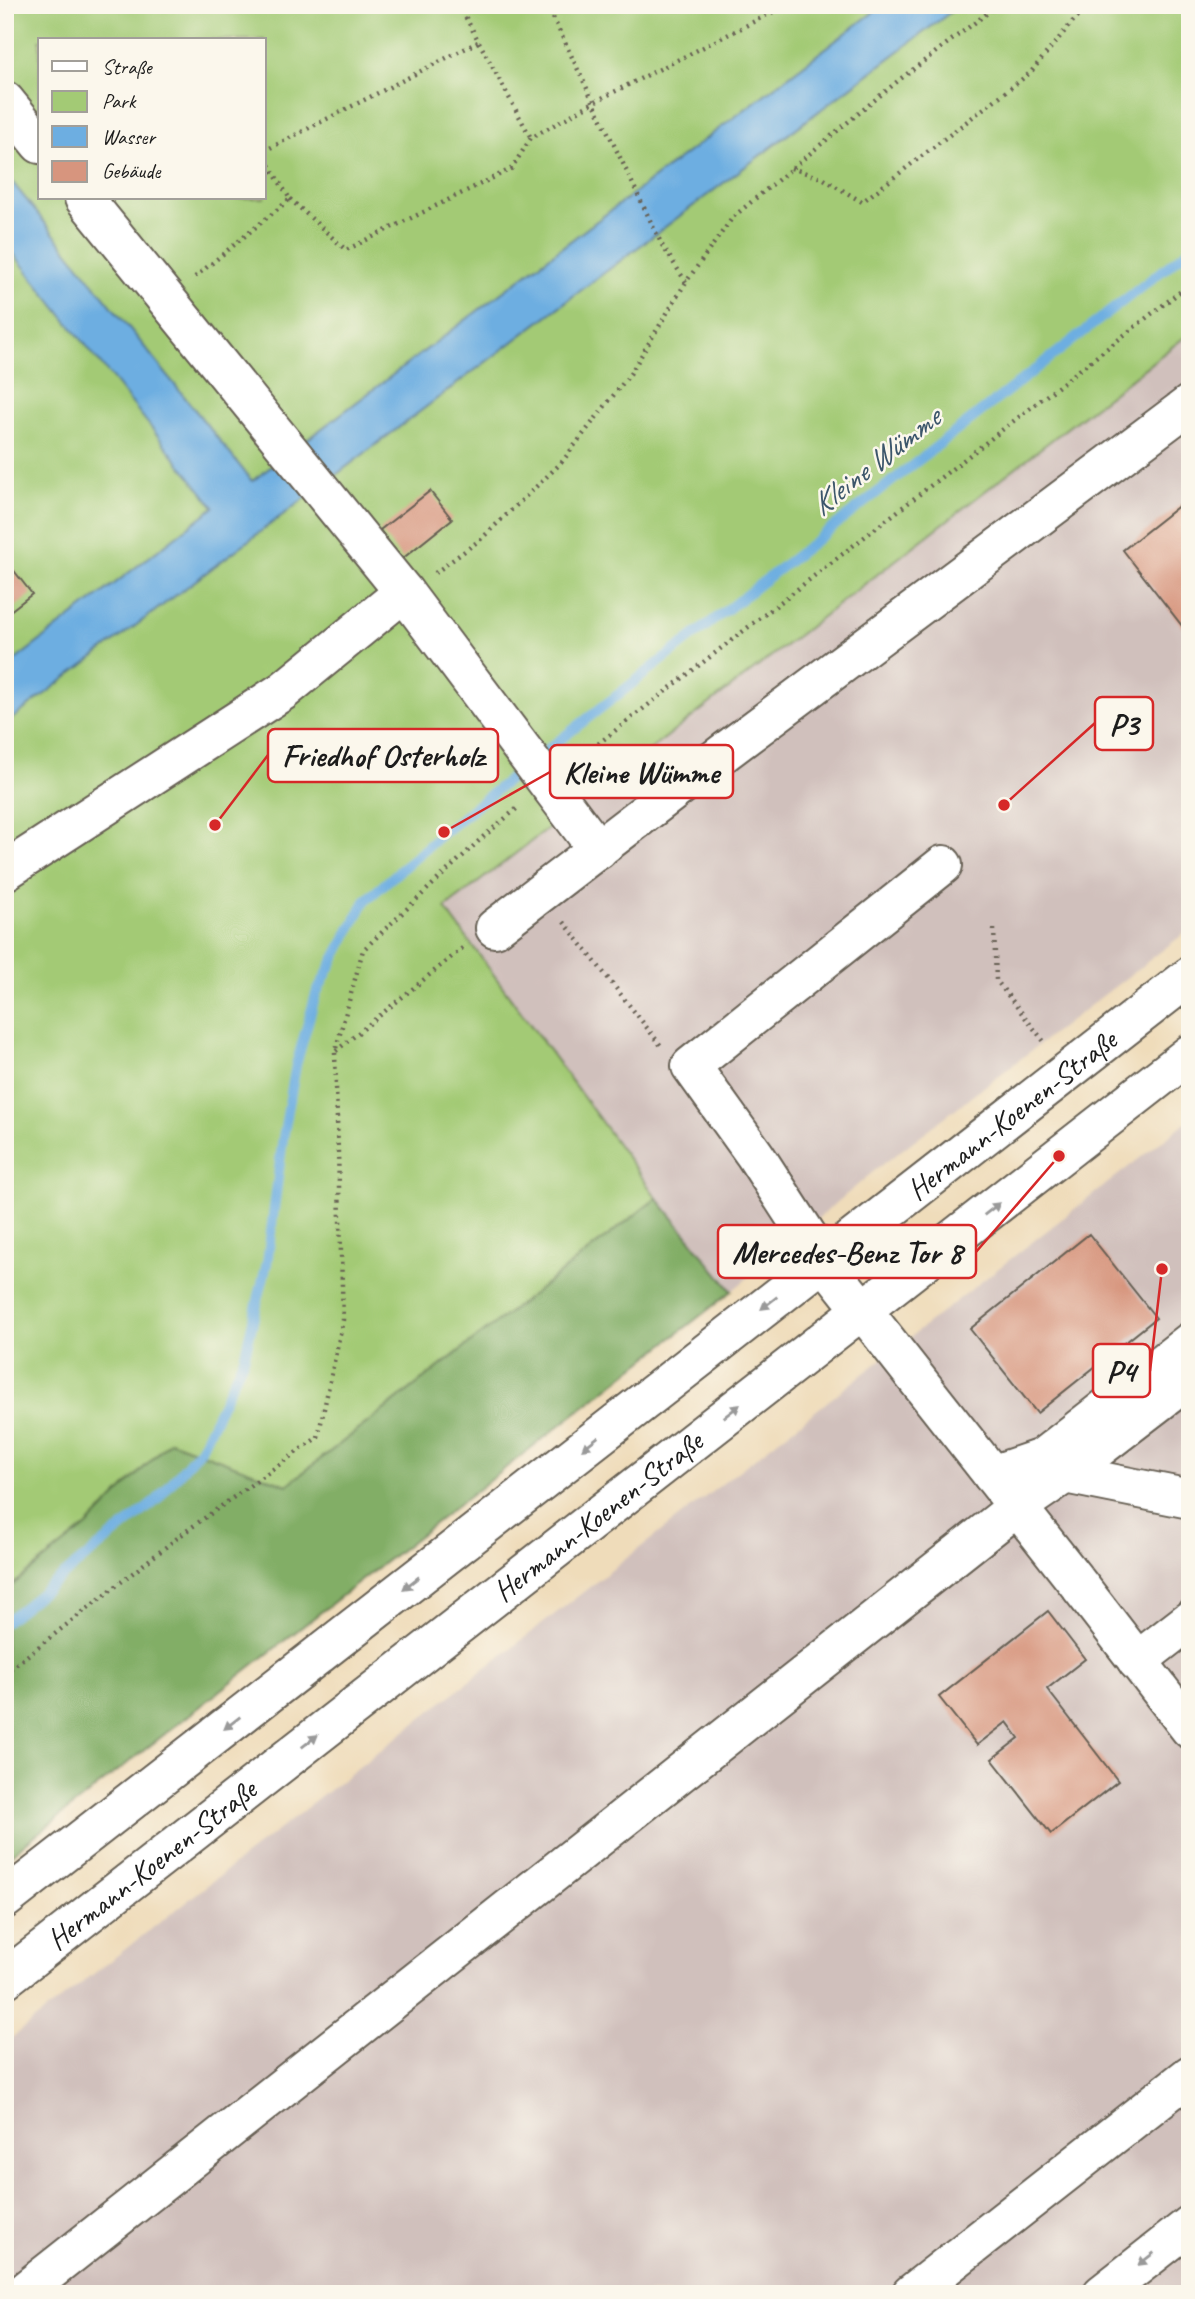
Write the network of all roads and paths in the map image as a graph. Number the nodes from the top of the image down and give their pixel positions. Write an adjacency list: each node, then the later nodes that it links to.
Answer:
1 (459, 5): 6 (path)
2 (547, 5): 8 (path)
3 (769, 5): 8 (path)
4 (998, 5): 13 (path)
5 (1091, 5): 13 (path)
6 (478, 42): 9 (path); 11 (path)
7 (5, 101): 10 (main road)
8 (594, 102): 9 (path); 16 (path)
9 (531, 138): 14 (path)
10 (38, 142)
11 (266, 150)
12 (266, 160): 14 (path)
13 (791, 168): 16 (path)
14 (289, 199): 18 (path)
15 (86, 200): 18 (main road)
16 (686, 282): 20 (path)
17 (1190, 284): 21 (path)
18 (167, 300): 20 (main road)
19 (1190, 404): 22 (main road)
20 (404, 592): 21 (main road); 24 (main road)
21 (547, 783): 22 (main road); 29 (path)
22 (598, 849): 25 (main road)
23 (943, 865): 31 (main road)
24 (5, 871)
25 (542, 893): 26 (main road); 31 (path)
26 (495, 928): 29 (path)
27 (994, 929): 32 (path)
28 (1190, 976): 32 (main road, Hermann-Koenen-Straße)
29 (335, 1052): 43 (path)
30 (1190, 1054): 34 (main road, Hermann-Koenen-Straße, one-way to 30)
31 (691, 1066): 33 (main road)
32 (1066, 1071): 33 (main road, Hermann-Koenen-Straße)
33 (823, 1261): 34 (main road); 45 (main road, Hermann-Koenen-Straße, one-way to 45)
34 (861, 1311): 38 (main road); 46 (main road, Hermann-Koenen-Straße, one-way to 34)
35 (1190, 1342): 38 (main road)
36 (1190, 1378): 37 (main road)
37 (1065, 1474): 39 (main road); 40 (main road)
38 (992, 1475): 40 (main road)
39 (1190, 1499)
40 (1017, 1507): 42 (main road); 49 (main road)
41 (1190, 1620): 42 (main road)
42 (1137, 1661): 44 (main road)
43 (5, 1673)
44 (1190, 1729)
45 (5, 1899)
46 (5, 1979)
47 (1190, 2075): 50 (main road)
48 (1190, 2225): 51 (main road, one-way to 51)
49 (21, 2294)
50 (911, 2294)
51 (1102, 2294)

